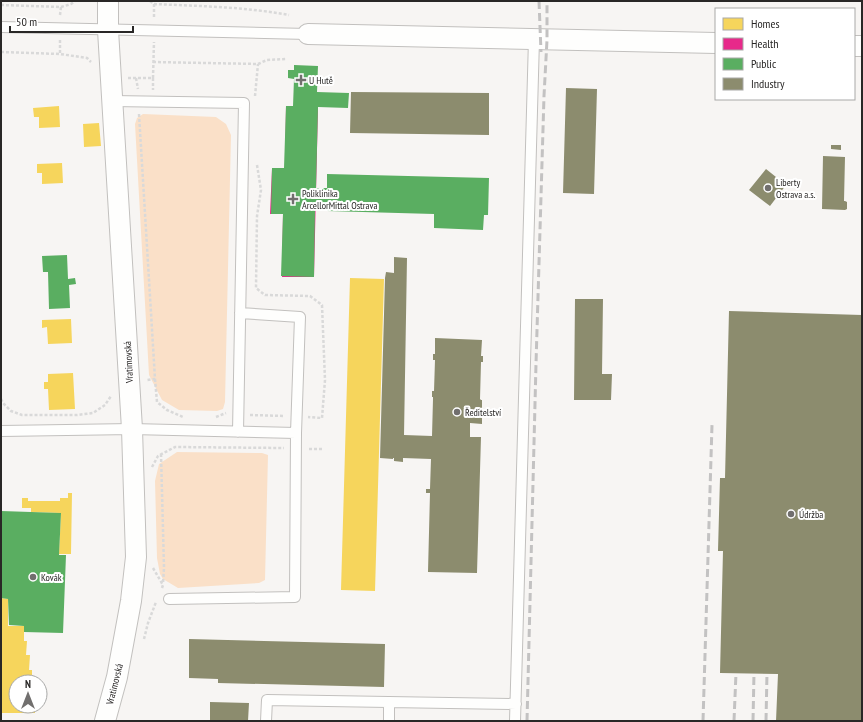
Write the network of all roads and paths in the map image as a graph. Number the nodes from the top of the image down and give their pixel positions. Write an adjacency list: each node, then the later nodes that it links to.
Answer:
1 (74, 1): 4 (path)
2 (108, 1): 7 (street, Vratimovská)
3 (150, 1): 5 (path)
4 (1, 5)
5 (289, 16)
6 (1, 27): 7 (lane)
7 (108, 30): 8 (lane); 20 (street, Vratimovská)
8 (308, 34): 9 (street)
9 (534, 39): 10 (street); 49 (lane)
10 (715, 43)
11 (1, 52): 12 (path)
12 (60, 54)
13 (288, 59): 15 (path)
14 (154, 62): 15 (path)
15 (258, 64): 19 (path)
16 (136, 78): 21 (path)
17 (153, 78): 18 (path)
18 (153, 90)
19 (255, 98)
20 (112, 101): 21 (lane); 25 (street, Vratimovská)
21 (139, 101): 23 (lane); 24 (path)
22 (257, 162): 31 (path)
23 (240, 313): 30 (lane); 31 (lane)
24 (155, 379): 25 (path); 32 (path)
25 (129, 382): 34 (street, Vratimovská)
26 (112, 395): 27 (path)
27 (1, 399)
28 (227, 407): 29 (path)
29 (226, 413): 30 (path); 33 (path)
30 (238, 415): 31 (path); 36 (lane)
31 (297, 416): 37 (lane)
32 (186, 418)
33 (213, 418)
34 (132, 429): 35 (lane); 36 (lane); 50 (street, Vratimovská)
35 (1, 431)
36 (238, 432): 37 (lane)
37 (296, 434): 38 (lane)
38 (296, 448): 39 (path); 40 (path); 46 (lane)
39 (323, 449)
40 (161, 454): 41 (path); 43 (path)
41 (151, 470)
42 (153, 568): 43 (path)
43 (163, 585): 44 (path)
44 (160, 591)
45 (158, 598): 47 (path)
46 (169, 598)
47 (142, 646)
48 (389, 702): 49 (lane); 51 (lane); 52 (lane)
49 (516, 704): 53 (lane)
50 (105, 721)
51 (266, 721)
52 (388, 721)
53 (515, 721)

